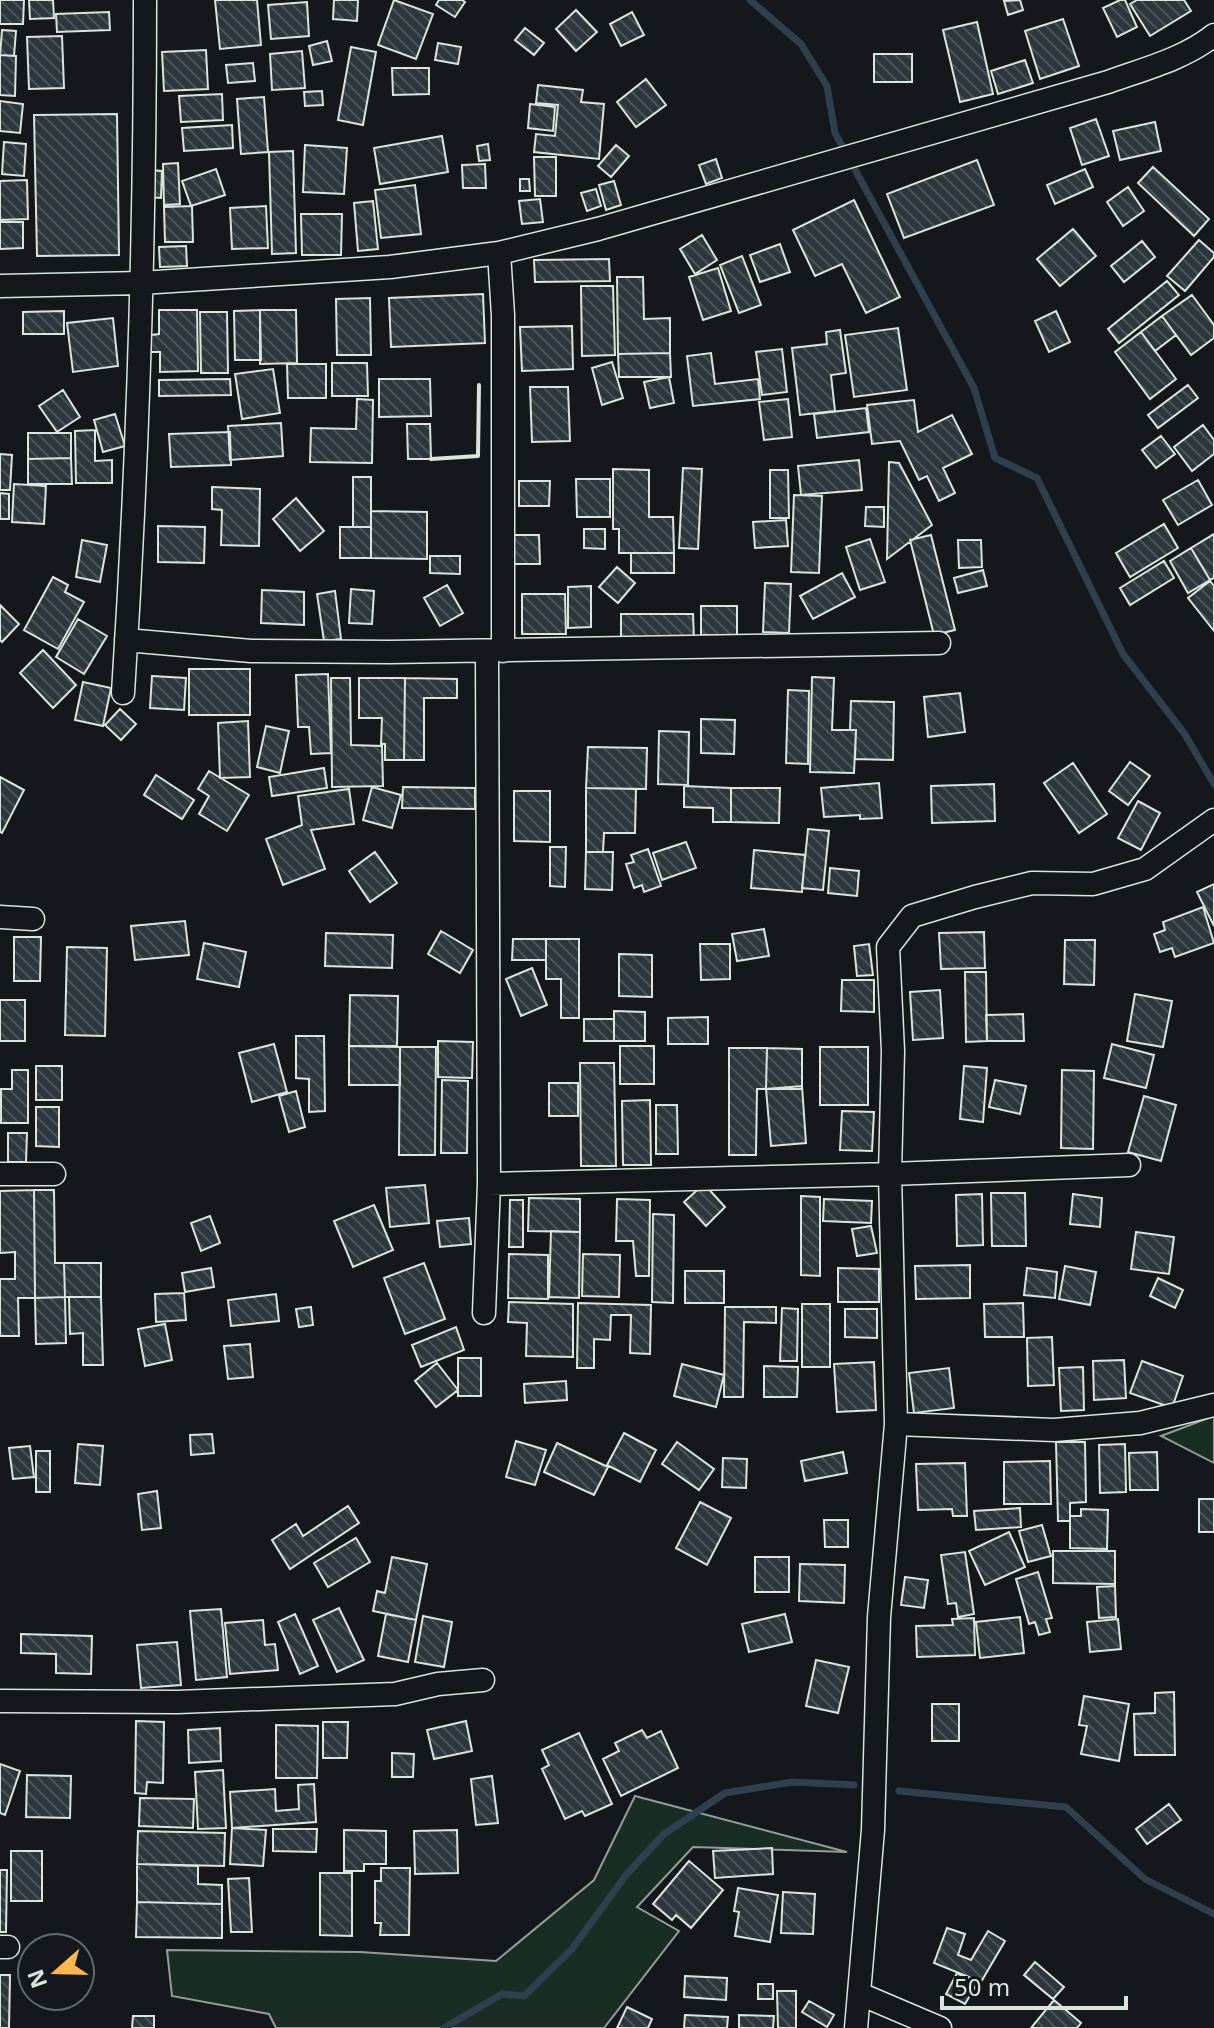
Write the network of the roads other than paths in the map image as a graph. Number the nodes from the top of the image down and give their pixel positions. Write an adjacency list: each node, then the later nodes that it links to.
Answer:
1 (145, 0): 4 (street)
2 (1214, 35): 3 (street)
3 (499, 253): 4 (street); 8 (street)
4 (141, 283): 5 (street); 6 (street)
5 (0, 286)
6 (126, 640): 8 (street); 9 (street)
7 (939, 643): 8 (street)
8 (495, 651): 17 (street)
9 (123, 693)
10 (1214, 820): 16 (street)
11 (0, 917): 12 (street)
12 (33, 919)
13 (1129, 1165): 16 (street)
14 (0, 1174): 15 (street)
15 (54, 1174)
16 (890, 1174): 17 (street); 20 (street)
17 (489, 1184): 18 (street)
18 (484, 1313)
19 (1214, 1405): 20 (street)
20 (896, 1424): 23 (street)
21 (483, 1680): 22 (street)
22 (0, 1701)
23 (860, 1994): 24 (street); 25 (street)
24 (856, 2028)
25 (940, 2028)

